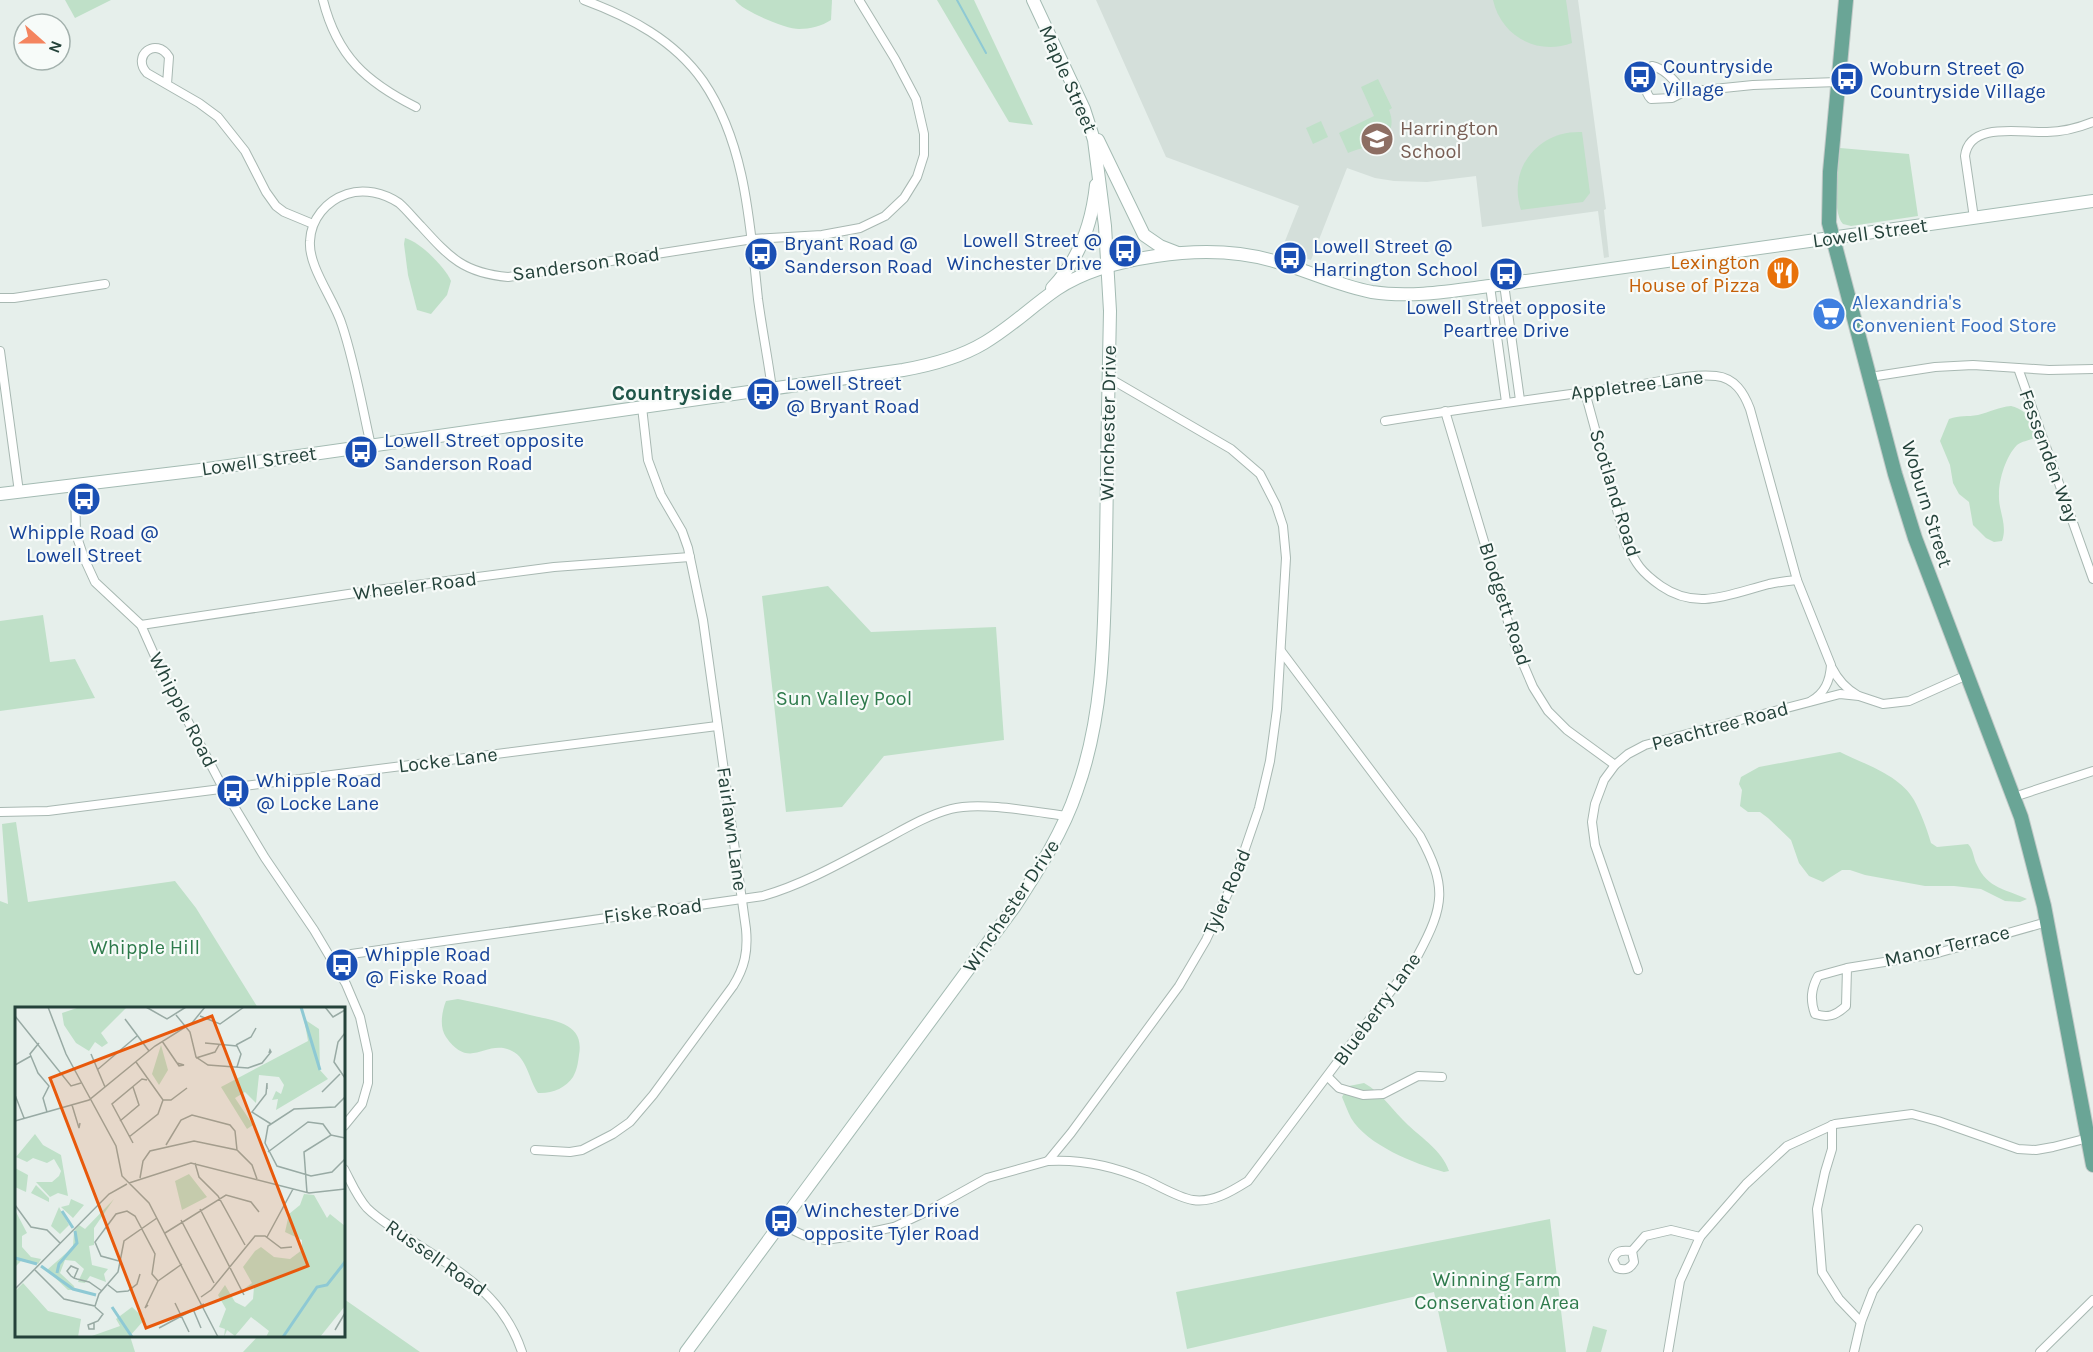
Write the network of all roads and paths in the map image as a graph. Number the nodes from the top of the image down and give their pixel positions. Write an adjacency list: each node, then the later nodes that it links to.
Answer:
1 (323, 0): 9 (street)
2 (584, 0): 17 (street)
3 (860, 0): 17 (street, Sanderson Road)
4 (1033, 0): 11 (main road, Maple Street)
5 (1846, 0): 6 (main road, Woburn Street)
6 (1838, 82): 8 (street); 16 (main road, Woburn Street)
7 (167, 84): 15 (street)
8 (1684, 92): 8 (street)
9 (416, 107)
10 (2093, 122): 14 (street)
11 (1091, 129): 12 (main road, Maple Street); 18 (main road)
12 (1097, 151): 19 (main road, Maple Street); 24 (main road)
13 (2093, 201): 14 (main road, Lowell Street)
14 (1974, 218): 16 (main road, Lowell Street)
15 (313, 224): 17 (street, Sanderson Road); 38 (street)
16 (1832, 238): 21 (main road, Lowell Street); 28 (main road, Woburn Street)
17 (753, 240): 30 (street)
18 (1179, 253): 19 (main road, Lowell Street); 22 (main road, Lowell Street)
19 (1108, 267): 24 (main road, Lowell Street); 29 (main road, Winchester Drive)
20 (105, 284): 23 (street)
21 (1504, 284): 22 (main road, Lowell Street); 33 (street)
22 (1490, 286): 34 (street)
23 (0, 298)
24 (1020, 318): 30 (main road, Lowell Street)
25 (0, 351): 32 (street)
26 (2018, 368): 27 (street); 28 (street); 43 (street, Fessenden Way)
27 (2093, 369)
28 (1870, 377): 48 (main road, Woburn Street)
29 (1109, 378): 46 (street, Tyler Road); 57 (main road, Winchester Drive)
30 (772, 389): 35 (main road, Lowell Street)
31 (1585, 392): 33 (street, Appletree Lane); 44 (street, Scotland Road); 44 (street, Appletree Lane)
32 (3, 397): 40 (street)
33 (1520, 400): 34 (street, Appletree Lane)
34 (1506, 402): 36 (street, Appletree Lane)
35 (642, 407): 38 (main road, Lowell Street); 42 (street, Fairlawn Lane)
36 (1445, 411): 37 (street, Appletree Lane); 52 (street, Blodgett Road)
37 (1385, 421)
38 (371, 446): 39 (main road, Lowell Street)
39 (75, 486): 40 (main road, Lowell Street); 45 (street, Whipple Road)
40 (19, 492): 41 (main road, Lowell Street)
41 (0, 494)
42 (690, 557): 45 (street, Wheeler Road); 51 (street, Fairlawn Lane)
43 (2093, 579)
44 (1797, 580): 47 (street, Appletree Lane)
45 (141, 625): 54 (street, Whipple Road)
46 (1281, 651): 63 (street, Blueberry Lane); 69 (street, Tyler Road)
47 (1831, 665): 49 (street, Appletree Lane); 50 (street)
48 (1968, 675): 49 (street, Peachtree Road); 55 (main road, Woburn Street)
49 (1859, 696): 50 (street, Peachtree Road)
50 (1811, 701): 52 (street, Peachtree Road)
51 (717, 726): 54 (street, Locke Lane); 58 (street, Fairlawn Lane)
52 (1615, 765): 62 (street, Peachtree Road)
53 (2093, 771): 55 (street)
54 (223, 788): 56 (street, Locke Lane); 60 (street, Whipple Road)
55 (2014, 796): 59 (main road, Woburn Street)
56 (0, 812)
57 (1066, 816): 58 (street, Fiske Road); 72 (main road, Winchester Drive)
58 (742, 899): 60 (street, Fiske Road); 68 (street, Fairlawn Lane)
59 (2047, 922): 61 (street, Manor Terrace); 67 (main road, Woburn Street)
60 (330, 957): 65 (street, Whipple Road)
61 (1846, 968): 61 (street, Manor Terrace)
62 (1638, 970)
63 (1328, 1077): 64 (street); 69 (street, Blueberry Lane)
64 (1442, 1077)
65 (345, 1125)
66 (1832, 1125): 67 (street); 74 (street); 77 (street)
67 (2090, 1137): 70 (main road, Woburn Street)
68 (535, 1150)
69 (1048, 1161): 72 (street)
70 (2093, 1165)
71 (345, 1171): 78 (street, Russell Road)
72 (780, 1224): 79 (main road, Winchester Drive)
73 (1918, 1229): 77 (street)
74 (1700, 1237): 75 (street); 80 (street)
75 (1632, 1251)
76 (2093, 1300): 82 (street)
77 (1861, 1322): 81 (street)
78 (522, 1352)
79 (686, 1352)
80 (1668, 1352)
81 (1854, 1352)
82 (2040, 1352)

